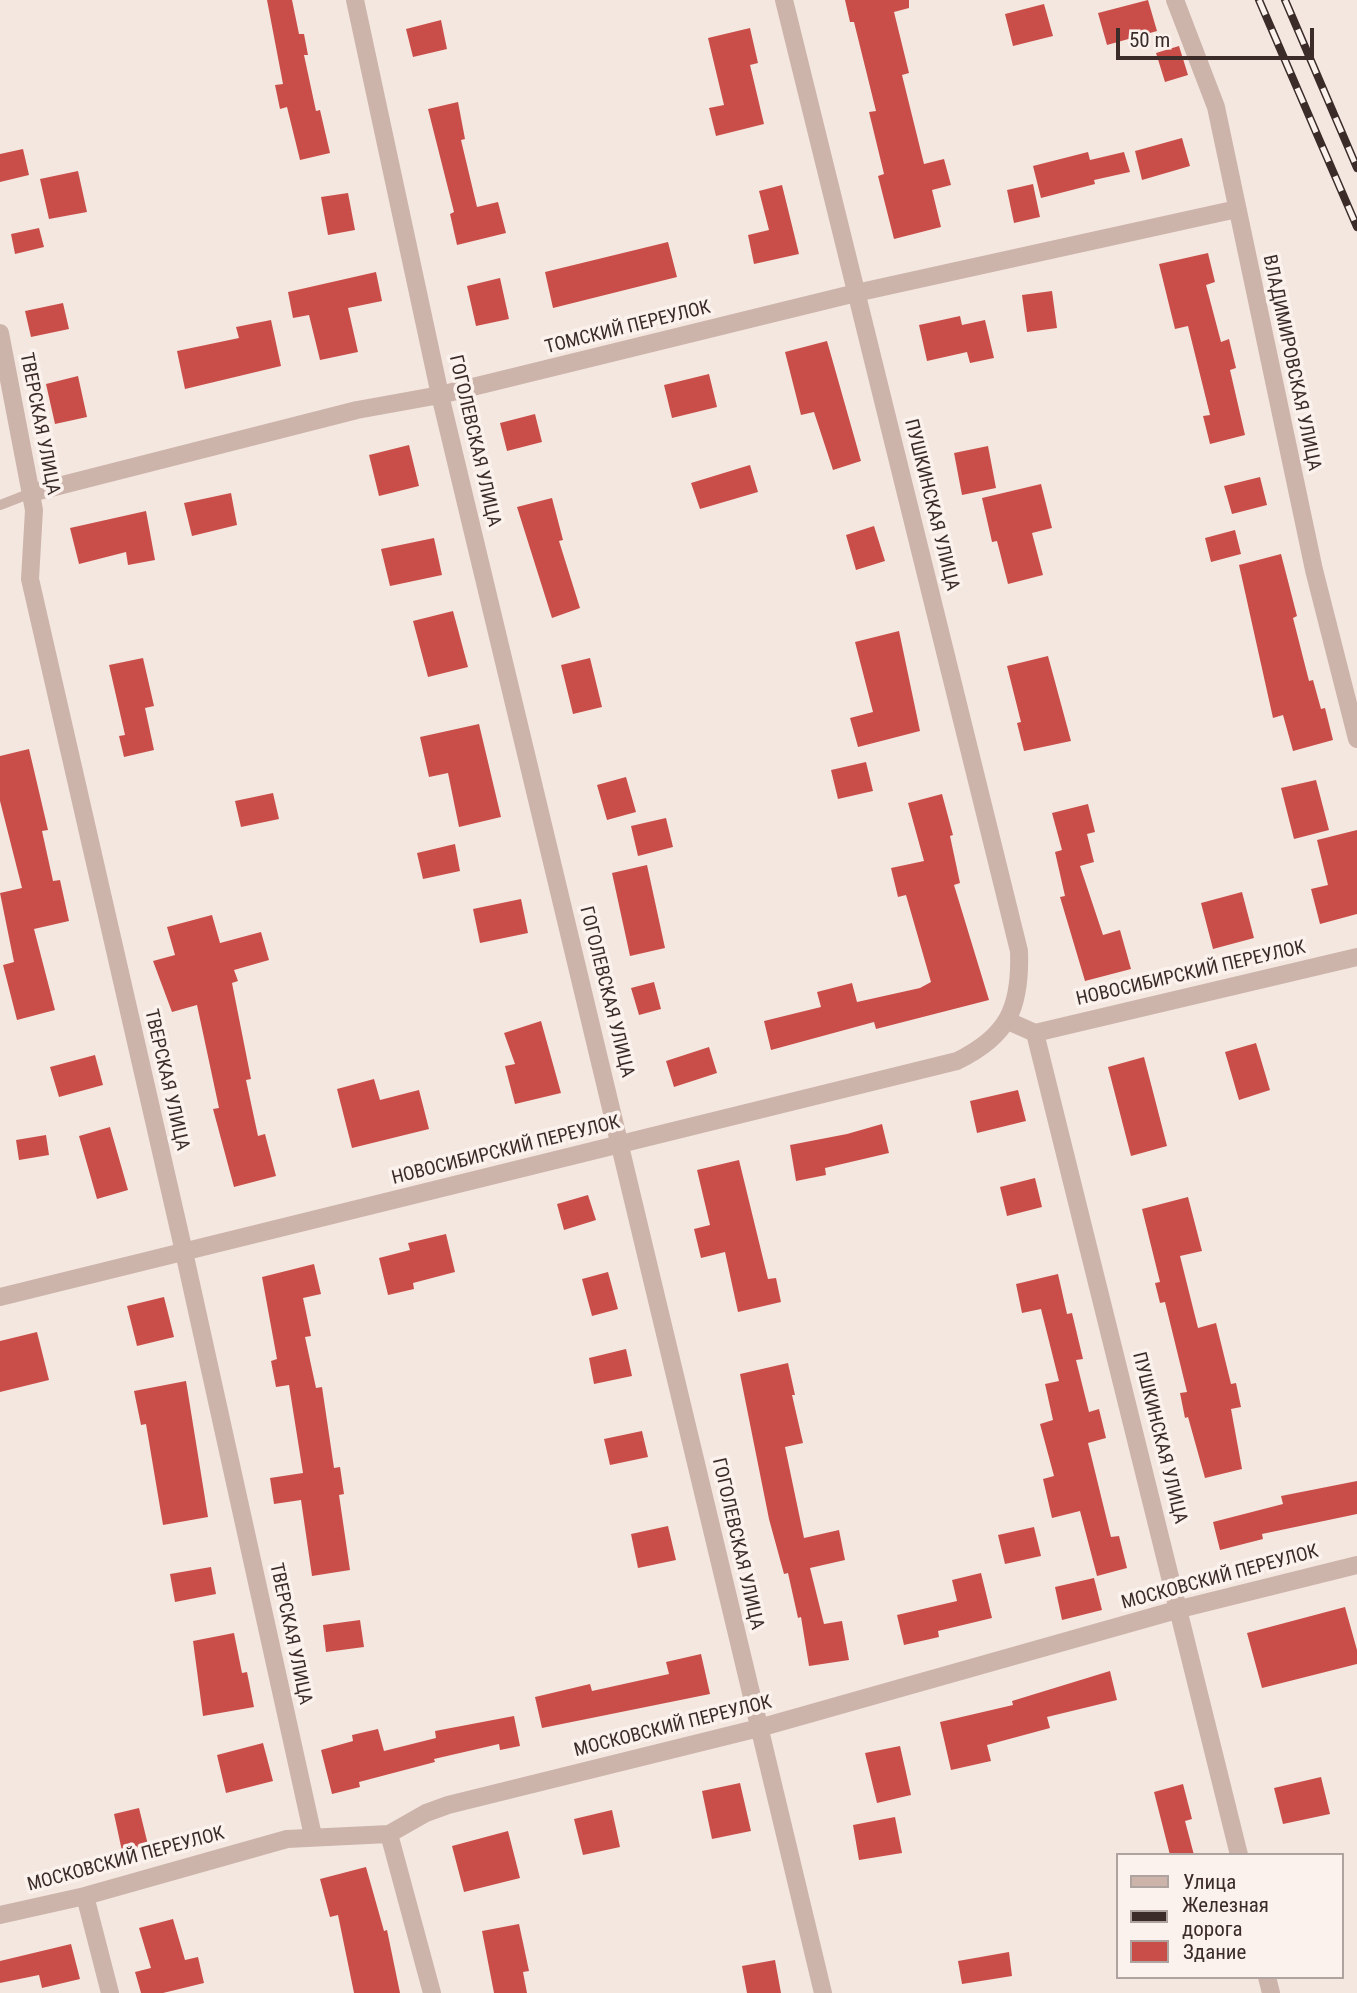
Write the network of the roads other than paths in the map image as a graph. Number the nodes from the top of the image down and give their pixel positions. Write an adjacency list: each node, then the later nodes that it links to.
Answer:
1 (355, 0): 7 (street, ГОГОЛЕВСКАЯ УЛИЦА)
2 (784, 0): 5 (street, ПУШКИНСКАЯ УЛИЦА)
3 (1175, 0): 4 (street, ВЛАДИМИРОВСКАЯ УЛИЦА)
4 (1237, 209): 5 (street, ТОМСКИЙ ПЕРЕУЛОК); 10 (street, ВЛАДИМИРОВСКАЯ УЛИЦА)
5 (856, 293): 7 (street, ТОМСКИЙ ПЕРЕУЛОК); 12 (street, ПУШКИНСКАЯ УЛИЦА)
6 (0, 333): 8 (street, ТВЕРСКАЯ УЛИЦА)
7 (440, 395): 8 (street, ТОМСКИЙ ПЕРЕУЛОК); 14 (street, ГОГОЛЕВСКАЯ УЛИЦА)
8 (32, 493): 9 (lane); 15 (street, ТВЕРСКАЯ УЛИЦА)
9 (0, 505)
10 (1357, 739)
11 (1357, 957): 13 (street, НОВОСИБИРСКИЙ ПЕРЕУЛОК)
12 (1007, 1021): 13 (street); 14 (street, НОВОСИБИРСКИЙ ПЕРЕУЛОК)
13 (1035, 1033): 18 (street, ПУШКИНСКАЯ УЛИЦА)
14 (622, 1144): 15 (street, НОВОСИБИРСКИЙ ПЕРЕУЛОК); 19 (street, ГОГОЛЕВСКАЯ УЛИЦА)
15 (184, 1252): 16 (street, НОВОСИБИРСКИЙ ПЕРЕУЛОК); 21 (street, ТВЕРСКАЯ УЛИЦА)
16 (0, 1297)
17 (1357, 1565): 18 (street, МОСКОВСКИЙ ПЕРЕУЛОК)
18 (1180, 1609): 19 (street, МОСКОВСКИЙ ПЕРЕУЛОК); 22 (street, ПУШКИНСКАЯ УЛИЦА)
19 (759, 1728): 20 (street, МОСКОВСКИЙ ПЕРЕУЛОК); 27 (street, ГОГОЛЕВСКАЯ УЛИЦА)
20 (389, 1834): 21 (street, МОСКОВСКИЙ ПЕРЕУЛОК); 26 (street)
21 (313, 1836): 23 (street, МОСКОВСКИЙ ПЕРЕУЛОК)
22 (1239, 1853)
23 (85, 1896): 24 (street, МОСКОВСКИЙ ПЕРЕУЛОК); 25 (street)
24 (0, 1915)
25 (110, 1993)
26 (432, 1993)
27 (823, 1993)

